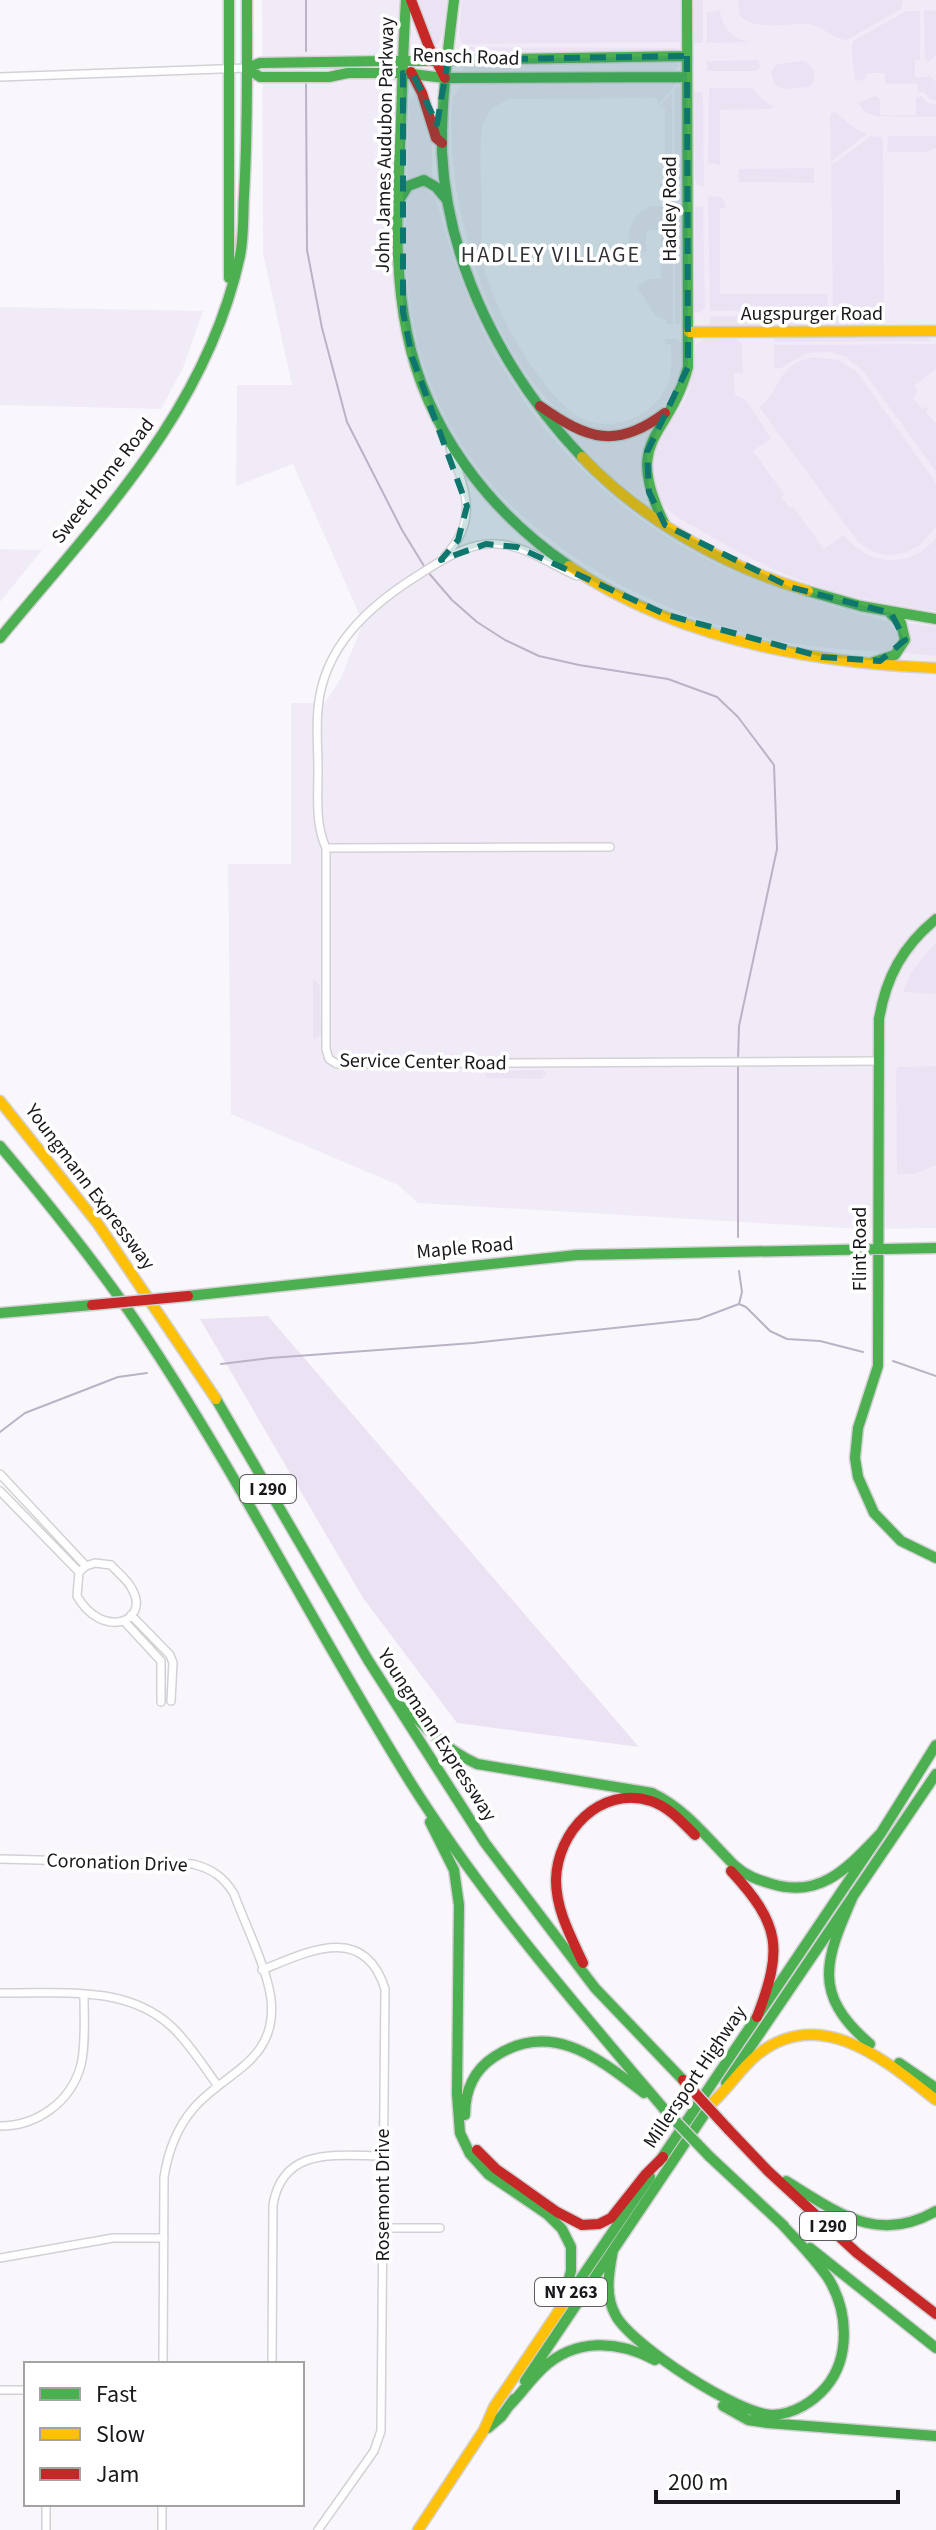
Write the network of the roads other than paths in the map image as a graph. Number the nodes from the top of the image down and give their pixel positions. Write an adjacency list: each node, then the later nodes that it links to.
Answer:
1 (229, 0): 11 (main road, Sweet Home Road)
2 (247, 0): 10 (main road, Sweet Home Road)
3 (408, 0): 7 (main road, John James Audubon Parkway); 8 (main road)
4 (454, 0): 9 (main road)
5 (687, 0): 6 (main road, Hadley Road)
6 (687, 56): 9 (main road, Rensch Road); 14 (main road, Hadley Road)
7 (403, 60): 8 (main road, Rensch Road); 10 (main road, Rensch Road); 12 (main road, John James Audubon Parkway)
8 (435, 60): 9 (main road, Rensch Road); 15 (main road)
9 (448, 60): 15 (main road)
10 (247, 68): 11 (street, Rensch Road); 12 (main road, Rensch Road); 19 (main road, Sweet Home Road)
11 (229, 69): 13 (street, Rensch Road); 19 (main road, Sweet Home Road)
12 (408, 75): 15 (main road, Rensch Road); 16 (main road); 18 (main road, John James Audubon Parkway)
13 (0, 77)
14 (687, 77): 15 (main road, Rensch Road); 21 (main road, Hadley Road)
15 (445, 78): 16 (main road)
16 (442, 143): 17 (main road)
17 (448, 201): 18 (main road); 22 (main road)
18 (398, 203): 24 (main road, John James Audubon Parkway)
19 (228, 288): 30 (main road, Sweet Home Road)
20 (936, 331): 21 (main road, Augspurger Road)
21 (689, 332): 23 (main road, Hadley Road)
22 (531, 399): 23 (main road); 25 (main road)
23 (667, 412): 25 (main road, Hadley Road)
24 (447, 440): 26 (street, Service Center Road); 27 (main road, John James Audubon Parkway)
25 (665, 525): 28 (main road)
26 (441, 560): 27 (street, Service Center Road); 34 (street, Service Center Road)
27 (597, 584): 31 (main road, John James Audubon Parkway)
28 (891, 613): 29 (main road); 31 (main road)
29 (936, 619)
30 (0, 638)
31 (868, 663): 32 (main road, John James Audubon Parkway)
32 (933, 667)
33 (610, 847): 34 (street)
34 (326, 848): 36 (street, Service Center Road)
35 (936, 919): 36 (main road, Flint Road)
36 (879, 1061): 40 (main road, Flint Road)
37 (0, 1101): 49 (main road, Youngmann Expressway / I 290)
38 (0, 1146): 54 (main road, Youngmann Expressway / I 290)
39 (936, 1248): 40 (main road, Maple Road)
40 (878, 1249): 41 (main road, Maple Road, bridge); 44 (main road, Flint Road)
41 (0, 1313)
42 (0, 1474): 45 (street)
43 (0, 1491): 46 (street)
44 (936, 1558)
45 (86, 1566): 46 (street); 47 (street)
46 (79, 1572): 48 (street)
47 (131, 1615): 48 (street); 50 (street)
48 (124, 1621): 51 (street)
49 (368, 1660): 55 (main road); 59 (main road, Youngmann Expressway / I 290)
50 (171, 1701)
51 (161, 1702)
52 (936, 1745): 55 (main road, Millersport Highway / NY 263)
53 (936, 1774): 57 (main road, Millersport Highway / NY 263)
54 (411, 1783): 67 (main road, Youngmann Expressway / I 290); 79 (main road)
55 (881, 1833): 62 (main road, Millersport Highway / NY 263)
56 (0, 1859): 58 (street, Coronation Drive)
57 (854, 1894): 64 (main road); 66 (main road, Millersport Highway / NY 263)
58 (262, 1970): 63 (street, Coronation Drive); 69 (street, Rosemont Drive)
59 (595, 1988): 62 (main road); 71 (main road, Youngmann Expressway / I 290, bridge)
60 (0, 1993): 61 (street)
61 (84, 1995): 63 (street); 68 (street)
62 (757, 2017): 70 (main road, Millersport Highway / NY 263)
63 (218, 2086): 76 (street, Coronation Drive)
64 (936, 2088)
65 (936, 2100): 66 (main road)
66 (711, 2104): 77 (main road, Millersport Highway / NY 263)
67 (664, 2109): 70 (main road); 73 (main road, Youngmann Expressway / I 290, bridge)
68 (0, 2126)
69 (384, 2156): 74 (street, Rosemont Drive); 83 (street)
70 (663, 2157): 79 (main road, Millersport Highway / NY 263)
71 (768, 2171): 72 (main road); 80 (main road, Youngmann Expressway / I 290)
72 (936, 2211)
73 (780, 2222): 77 (main road); 81 (main road, Youngmann Expressway / I 290)
74 (383, 2228): 75 (street); 93 (street, Rosemont Drive)
75 (440, 2228)
76 (164, 2238): 78 (street); 82 (street, Coronation Drive)
77 (613, 2250): 86 (main road, Millersport Highway / NY 263)
78 (0, 2258)
79 (562, 2304): 87 (main road, Millersport Highway / NY 263)
80 (936, 2314)
81 (936, 2348)
82 (163, 2362)
83 (272, 2362)
84 (0, 2390): 85 (street)
85 (24, 2390)
86 (509, 2406): 87 (main road, Millersport Highway / NY 263); 88 (main road)
87 (484, 2430): 94 (main road, Millersport Highway / NY 263)
88 (936, 2436)
89 (46, 2506): 91 (street)
90 (162, 2506): 92 (street)
91 (46, 2530)
92 (162, 2530)
93 (318, 2530)
94 (418, 2530)

